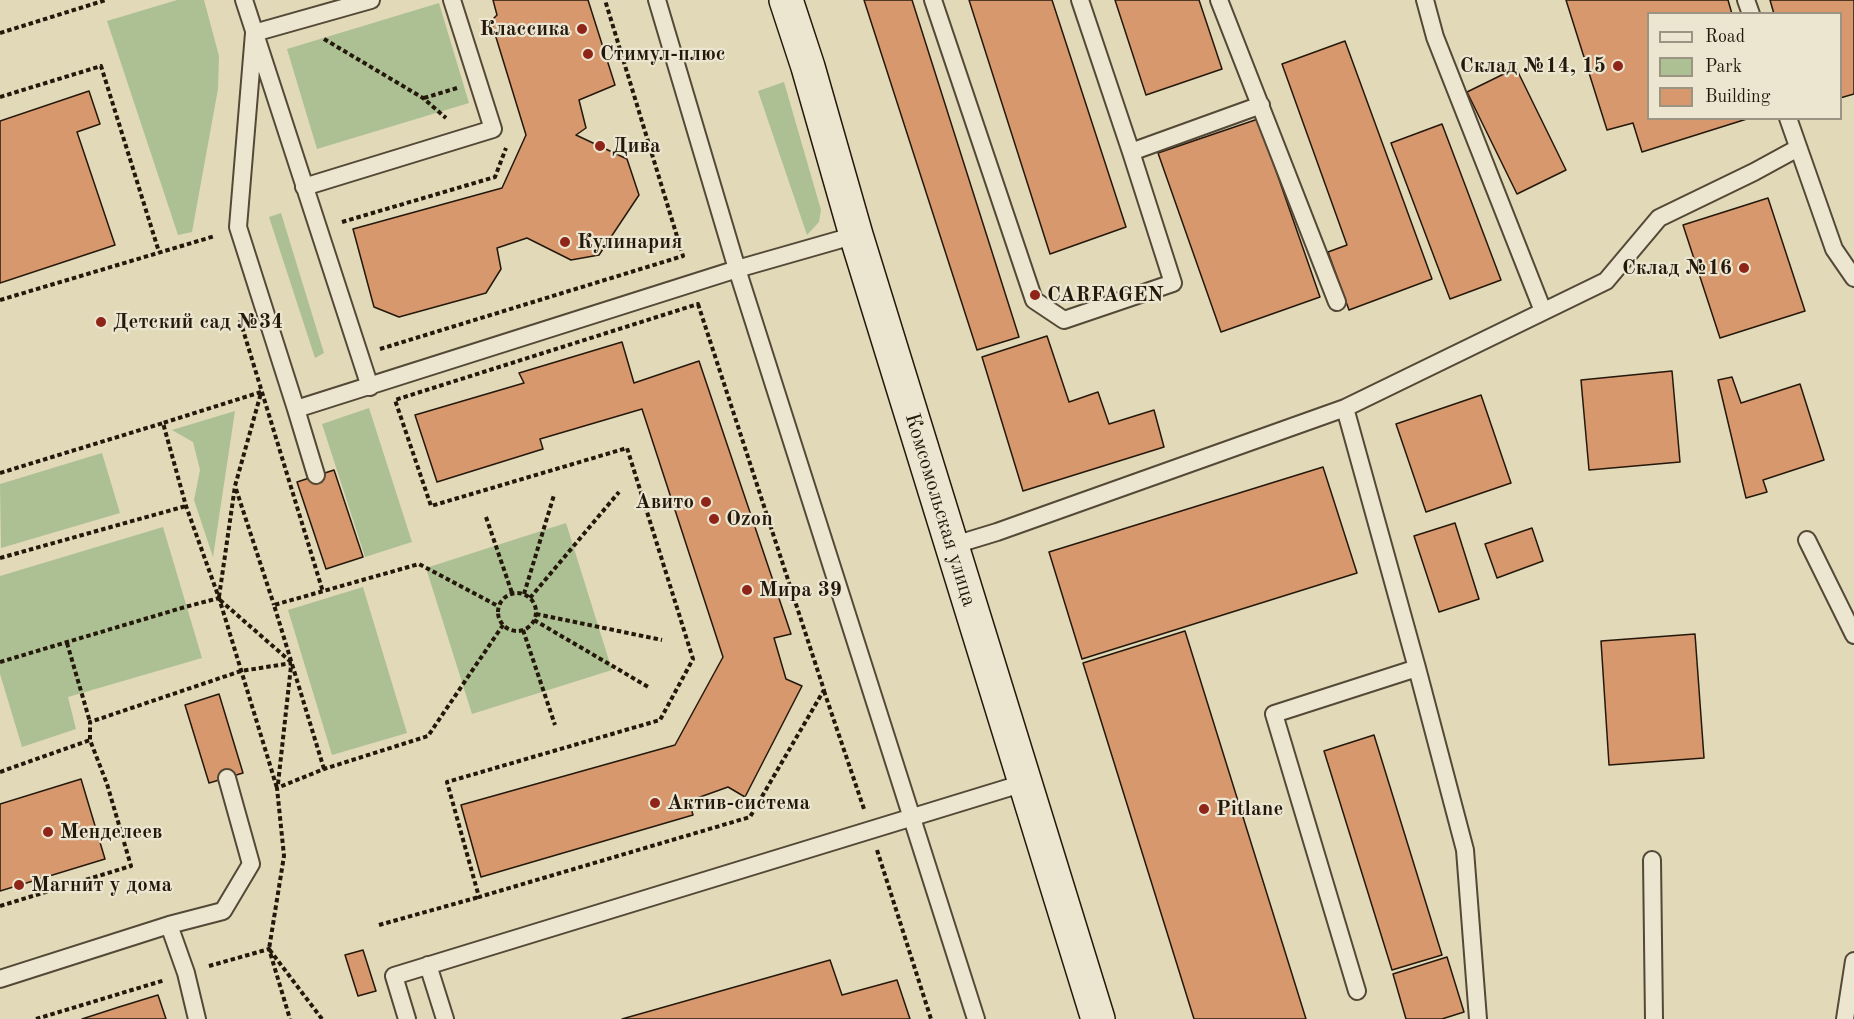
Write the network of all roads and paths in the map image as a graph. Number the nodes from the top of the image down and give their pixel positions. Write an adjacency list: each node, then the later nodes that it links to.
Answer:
1 (106, 0): 13 (path)
2 (244, 0): 14 (lane)
3 (371, 0): 12 (lane)
4 (452, 0): 15 (lane)
5 (605, 0): 34 (path)
6 (657, 0): 29 (lane)
7 (786, 0): 26 (main road, Комсомольская улица)
8 (933, 0): 23 (lane)
9 (1080, 0): 23 (lane)
10 (1219, 0): 18 (lane)
11 (1425, 0): 33 (lane)
12 (296, 21): 14 (lane); 17 (path)
13 (0, 33)
14 (254, 33): 24 (lane); 38 (lane)
15 (478, 82): 17 (path); 20 (lane)
16 (0, 96): 28 (path)
17 (423, 98): 20 (path)
18 (1261, 105): 23 (lane); 32 (lane)
19 (1789, 120): 22 (lane)
20 (467, 137): 24 (lane)
21 (508, 144): 25 (path)
22 (1798, 148): 30 (lane); 33 (lane)
23 (1131, 152)
24 (304, 187): 35 (lane)
25 (336, 224)
26 (856, 234): 29 (lane); 48 (main road, Комсомольская улица)
27 (215, 236): 28 (path)
28 (159, 252): 31 (path)
29 (737, 269): 35 (lane); 78 (lane)
30 (1854, 278)
31 (0, 300)
32 (1337, 302)
33 (1544, 311): 37 (lane)
34 (373, 351)
35 (370, 387): 38 (lane)
36 (261, 392): 39 (path); 42 (path); 50 (path)
37 (1345, 408): 48 (lane); 66 (lane)
38 (296, 409): 41 (lane)
39 (163, 423): 40 (path); 45 (path)
40 (0, 473)
41 (316, 475)
42 (235, 486): 53 (path); 55 (path)
43 (619, 492): 54 (path)
44 (554, 495): 52 (path)
45 (186, 506): 49 (path); 53 (path)
46 (486, 517): 51 (path)
47 (1808, 540): 61 (lane)
48 (951, 546): 76 (main road, Комсомольская улица)
49 (0, 558)
50 (323, 592): 55 (path); 56 (path)
51 (512, 593): 52 (path); 56 (path)
52 (524, 594): 54 (path)
53 (219, 598): 63 (path); 65 (path); 67 (path)
54 (530, 598): 57 (path)
55 (274, 605): 65 (path)
56 (498, 606): 59 (path)
57 (536, 614): 58 (path); 62 (path)
58 (534, 620): 60 (path); 68 (path)
59 (503, 624): 60 (path); 73 (path)
60 (523, 630): 71 (path)
61 (1854, 635)
62 (662, 640)
63 (67, 643): 64 (path); 70 (path)
64 (0, 662)
65 (292, 663): 67 (path); 73 (path); 77 (path)
66 (1417, 668): 90 (lane); 100 (lane)
67 (241, 670): 70 (path); 77 (path)
68 (651, 688)
69 (824, 690): 79 (path); 81 (path); 81 (path)
70 (90, 722): 72 (path)
71 (555, 725)
72 (90, 740): 74 (path); 82 (path)
73 (324, 769): 77 (path)
74 (0, 772)
75 (227, 778): 83 (lane)
76 (1024, 783): 78 (lane); 99 (main road, Комсомольская улица)
77 (277, 788): 85 (path)
78 (910, 817): 79 (lane); 98 (lane)
79 (871, 829): 87 (lane); 97 (path)
80 (1652, 860): 101 (lane)
81 (479, 897): 84 (path)
82 (0, 906)
83 (169, 925): 88 (lane); 89 (lane)
84 (380, 925)
85 (269, 949): 88 (path); 93 (path); 94 (path)
86 (1854, 961): 102 (lane)
87 (428, 965): 95 (lane); 96 (lane)
88 (186, 973): 91 (path); 92 (lane)
89 (0, 979)
90 (1357, 991)
91 (36, 1019)
92 (197, 1019)
93 (290, 1019)
94 (322, 1019)
95 (406, 1019)
96 (445, 1019)
97 (931, 1019)
98 (976, 1019)
99 (1098, 1019)
100 (1478, 1019)
101 (1653, 1019)
102 (1845, 1019)

